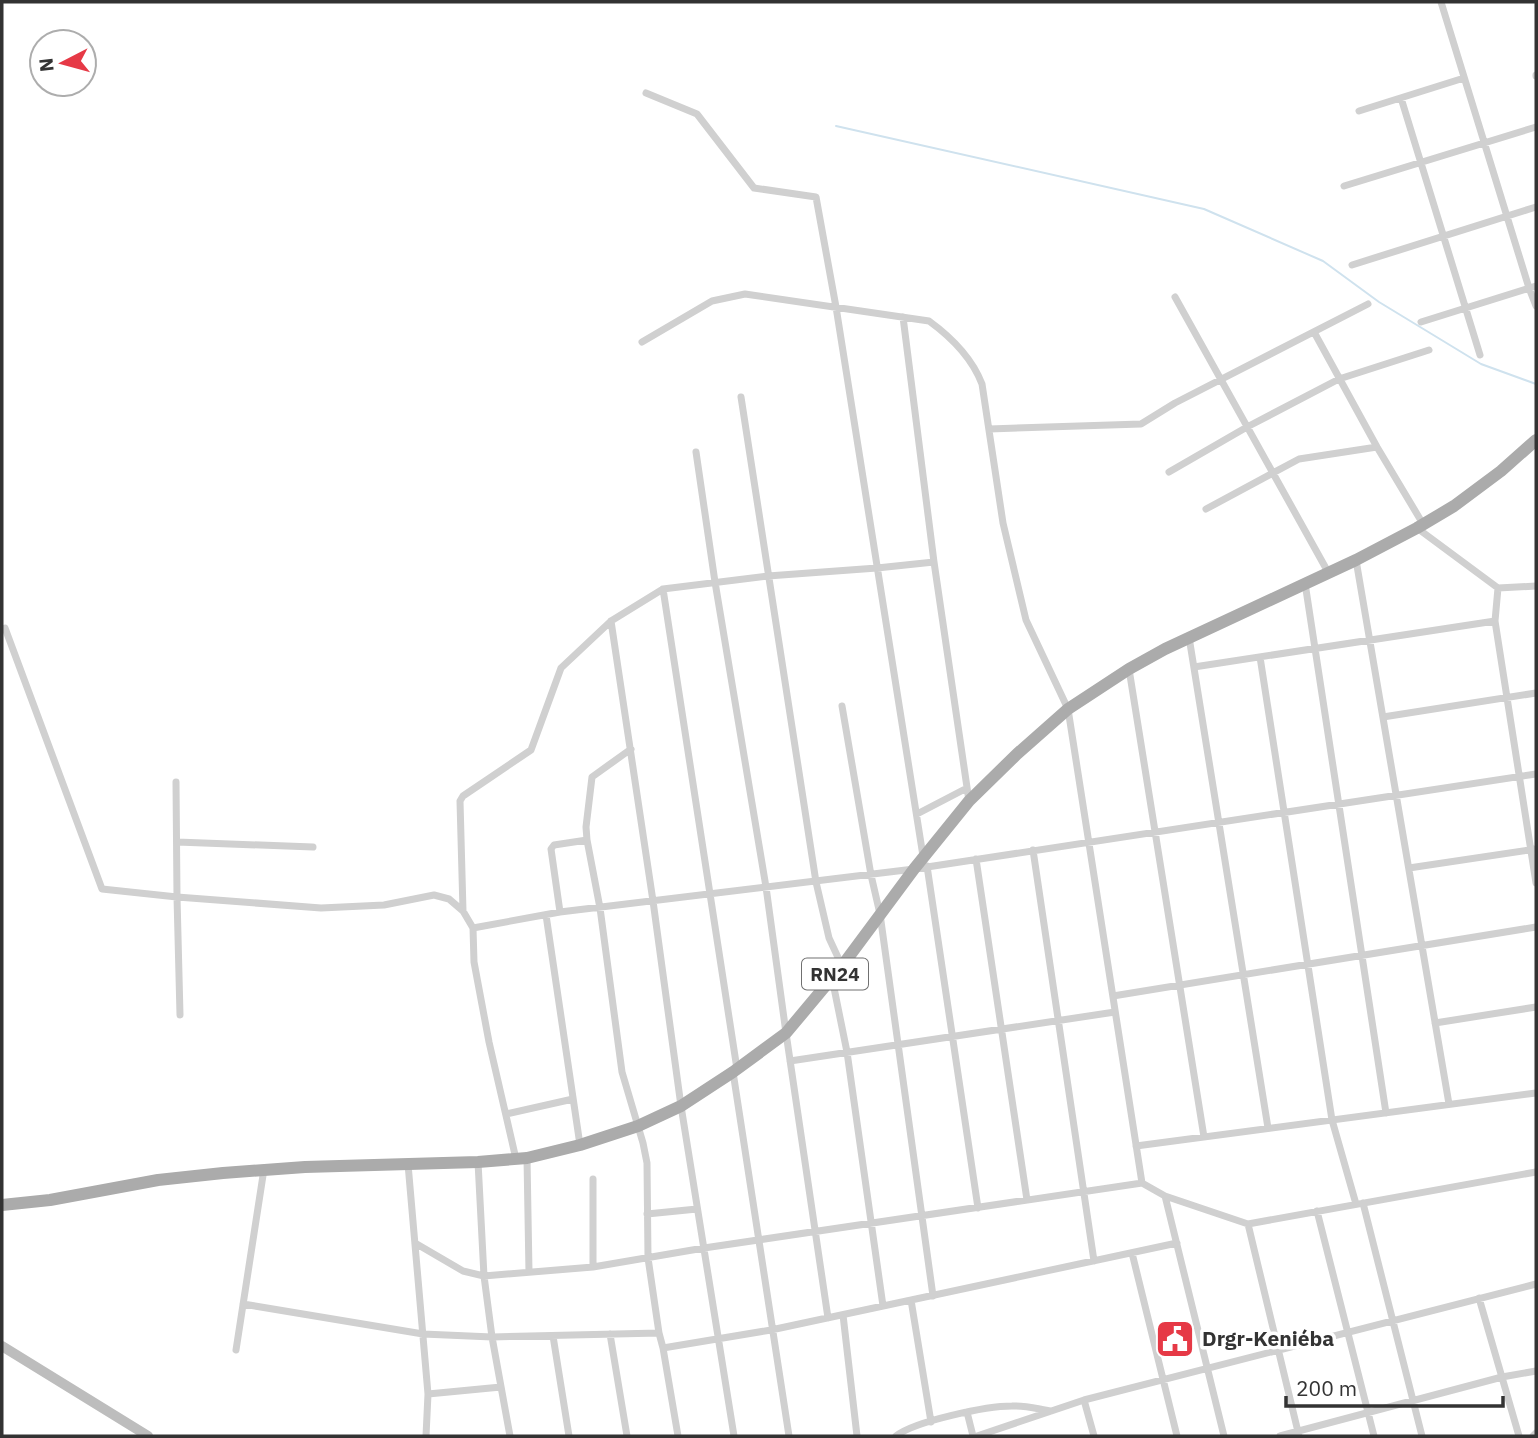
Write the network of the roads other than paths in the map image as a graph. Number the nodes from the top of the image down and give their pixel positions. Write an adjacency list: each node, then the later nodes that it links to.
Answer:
1 (1441, 2): 2 (street)
2 (1464, 78): 4 (street); 7 (street)
3 (646, 93): 18 (street)
4 (1401, 98): 5 (street); 8 (street)
5 (1359, 111)
6 (1536, 127): 7 (street)
7 (1484, 143): 8 (street); 11 (street)
8 (1421, 163): 9 (street); 12 (street)
9 (1344, 187)
10 (1536, 207): 11 (street)
11 (1507, 216): 12 (street); 14 (street)
12 (1444, 236): 13 (street); 19 (street)
13 (1352, 265)
14 (1533, 287): 17 (street); 19 (street)
15 (1175, 297): 27 (street)
16 (1368, 304): 22 (street)
17 (1536, 306)
18 (836, 307): 20 (street); 23 (street); 40 (street)
19 (1466, 308): 21 (street); 25 (street)
20 (903, 317): 30 (street); 39 (street)
21 (1421, 322)
22 (1314, 332): 26 (street); 27 (street)
23 (642, 342)
24 (1429, 351): 26 (street)
25 (1480, 355)
26 (1339, 379): 29 (street); 32 (street)
27 (1221, 380): 29 (street); 30 (street)
28 (741, 397): 42 (street)
29 (1247, 427): 34 (street); 35 (street)
30 (989, 429): 60 (street)
31 (1536, 440): 37 (main road, RN24)
32 (1377, 447): 35 (street); 37 (street)
33 (696, 452): 43 (street)
34 (1169, 472)
35 (1273, 473): 36 (street); 41 (street)
36 (1206, 509)
37 (1420, 526): 38 (main road, RN24); 46 (street)
38 (1356, 560): 41 (main road, RN24); 52 (street)
39 (934, 562): 40 (street); 66 (street)
40 (877, 568): 42 (street); 70 (street)
41 (1328, 572): 44 (main road, RN24)
42 (768, 576): 43 (street); 84 (street)
43 (715, 582): 47 (street); 86 (street)
44 (1305, 583): 51 (main road, RN24); 53 (street)
45 (1536, 586): 46 (street)
46 (1497, 588): 49 (street)
47 (663, 589): 48 (street); 87 (street)
48 (611, 621): 62 (street); 91 (street)
49 (1495, 621): 52 (street); 58 (street)
50 (5, 628): 88 (street)
51 (1189, 637): 55 (street); 56 (main road, RN24)
52 (1370, 640): 53 (street); 61 (street)
53 (1315, 649): 54 (street); 68 (street)
54 (1260, 657): 55 (street); 69 (street)
55 (1194, 667): 71 (street)
56 (1129, 669): 60 (main road, RN24); 72 (street)
57 (1536, 693): 58 (street)
58 (1507, 698): 61 (street); 64 (street)
59 (842, 706): 83 (street)
60 (1068, 709): 66 (main road, RN24); 75 (street)
61 (1383, 717): 67 (street)
62 (631, 749): 73 (street); 89 (street)
63 (1536, 774): 64 (street)
64 (1520, 776): 67 (street); 77 (street)
65 (176, 782): 74 (street)
66 (968, 795): 70 (street); 80 (main road, RN24)
67 (1396, 795): 68 (street); 82 (street)
68 (1339, 804): 69 (street); 98 (street)
69 (1284, 812): 71 (street); 99 (street)
70 (917, 814): 80 (street)
71 (1219, 822): 72 (street); 101 (street)
72 (1155, 832): 75 (street); 103 (street)
73 (587, 839): 90 (street); 92 (street)
74 (177, 842): 76 (street); 88 (street)
75 (1089, 842): 78 (street); 104 (street)
76 (313, 847)
77 (1534, 849): 82 (street); 85 (street)
78 (1033, 850): 79 (street); 108 (street)
79 (976, 859): 80 (street); 110 (street)
80 (925, 861): 81 (main road, RN24); 112 (street)
81 (914, 869): 83 (street); 94 (main road, RN24)
82 (1409, 869): 97 (street)
83 (871, 875): 84 (street); 94 (street)
84 (816, 882): 86 (street); 100 (street)
85 (1536, 883)
86 (766, 887): 87 (street); 111 (street)
87 (710, 893): 89 (street); 116 (street)
88 (177, 897): 91 (street); 107 (street)
89 (653, 901): 90 (street); 120 (street)
90 (600, 908): 92 (street); 124 (street)
91 (463, 911): 95 (street)
92 (560, 912): 93 (street)
93 (546, 915): 95 (street); 118 (street)
94 (880, 915): 100 (main road, RN24); 113 (street)
95 (473, 928): 122 (street)
96 (1536, 928): 97 (street)
97 (1422, 946): 98 (street); 109 (street)
98 (1362, 956): 99 (street); 121 (street)
99 (1307, 964): 101 (street); 123 (street)
100 (842, 966): 102 (main road, RN24)
101 (1243, 975): 103 (street); 125 (street)
102 (832, 977): 111 (main road, RN24); 114 (street)
103 (1180, 985): 104 (street); 126 (street)
104 (1113, 996): 106 (street)
105 (1536, 1007): 109 (street)
106 (1115, 1012): 108 (street); 128 (street)
107 (180, 1015)
108 (1058, 1021): 110 (street); 136 (street)
109 (1435, 1023): 119 (street)
110 (1001, 1029): 112 (street); 138 (street)
111 (786, 1033): 115 (street); 116 (main road, RN24)
112 (952, 1037): 113 (street); 141 (street)
113 (898, 1045): 114 (street); 145 (street)
114 (847, 1052): 115 (street); 146 (street)
115 (790, 1061): 148 (street)
116 (735, 1071): 120 (main road, RN24); 149 (street)
117 (1536, 1093): 119 (street)
118 (573, 1099): 122 (street); 127 (street)
119 (1449, 1104): 121 (street)
120 (681, 1106): 124 (main road, RN24); 142 (street)
121 (1386, 1113): 123 (street)
122 (506, 1114): 129 (street)
123 (1332, 1120): 125 (street); 139 (street)
124 (638, 1126): 127 (main road, RN24); 144 (street)
125 (1268, 1129): 126 (street)
126 (1204, 1137): 128 (street)
127 (580, 1144): 129 (main road, RN24)
128 (1136, 1146): 135 (street)
129 (522, 1158): 130 (main road, RN24); 157 (street)
130 (478, 1162): 131 (main road, RN24); 158 (street)
131 (408, 1164): 132 (main road, RN24); 150 (street)
132 (264, 1169): 140 (main road, RN24); 163 (street)
133 (1536, 1172): 139 (street)
134 (593, 1179): 156 (street)
135 (1142, 1183): 136 (street); 137 (street)
136 (1084, 1192): 138 (street); 155 (street)
137 (1165, 1196): 147 (street); 151 (street)
138 (1027, 1200): 141 (street)
139 (1360, 1204): 143 (street); 167 (street)
140 (2, 1205)
141 (978, 1208): 145 (street)
142 (697, 1209): 144 (street); 152 (street)
143 (1317, 1211): 147 (street); 169 (street)
144 (646, 1214): 154 (street)
145 (922, 1216): 146 (street); 160 (street)
146 (871, 1223): 148 (street); 164 (street)
147 (1248, 1224): 179 (street)
148 (815, 1232): 149 (street); 166 (street)
149 (758, 1240): 152 (street); 168 (street)
150 (415, 1243): 158 (street); 171 (street)
151 (1177, 1243): 153 (street); 180 (street)
152 (704, 1248): 154 (street); 175 (street)
153 (1132, 1253): 155 (street); 183 (street)
154 (648, 1258): 156 (street); 170 (street)
155 (1094, 1261): 160 (street)
156 (593, 1267): 157 (street)
157 (529, 1272): 158 (street)
158 (484, 1276): 174 (street)
159 (1536, 1284): 161 (street)
160 (933, 1296): 162 (street)
161 (1479, 1298): 167 (street); 182 (street)
162 (911, 1300): 164 (street); 191 (street)
163 (243, 1304): 171 (street); 178 (street)
164 (883, 1306): 165 (street)
165 (844, 1315): 166 (street); 201 (street)
166 (828, 1318): 168 (street)
167 (1393, 1321): 169 (street); 187 (street)
168 (771, 1330): 175 (street); 200 (street)
169 (1348, 1332): 179 (street); 190 (street)
170 (659, 1333): 172 (street); 177 (street)
171 (423, 1334): 174 (street); 185 (street)
172 (610, 1334): 173 (street); 197 (street)
173 (553, 1336): 174 (street); 196 (street)
174 (492, 1337): 184 (street)
175 (719, 1339): 177 (street); 199 (street)
176 (2, 1346): 193 (main road)
177 (663, 1348): 198 (street)
178 (236, 1350)
179 (1279, 1350): 180 (street); 192 (street)
180 (1207, 1368): 183 (street); 206 (street)
181 (1536, 1371): 182 (street)
182 (1502, 1377): 187 (street); 210 (street)
183 (1163, 1380): 186 (street); 205 (street)
184 (501, 1387): 185 (street); 195 (street)
185 (428, 1394): 194 (street)
186 (1083, 1400): 188 (street); 204 (street)
187 (1413, 1401): 190 (street); 209 (street)
188 (1051, 1411): 189 (street); 203 (street)
189 (967, 1412): 191 (street); 203 (street)
190 (1368, 1413): 192 (street); 208 (street)
191 (930, 1422): 202 (street)
192 (1299, 1434): 207 (street)
193 (148, 1436)
194 (426, 1436)
195 (510, 1436)
196 (569, 1436)
197 (626, 1436)
198 (678, 1436)
199 (734, 1436)
200 (789, 1436)
201 (857, 1436)
202 (896, 1436)
203 (975, 1436)
204 (1094, 1436)
205 (1177, 1436)
206 (1224, 1436)
207 (1280, 1436)
208 (1374, 1436)
209 (1422, 1436)
210 (1519, 1436)

